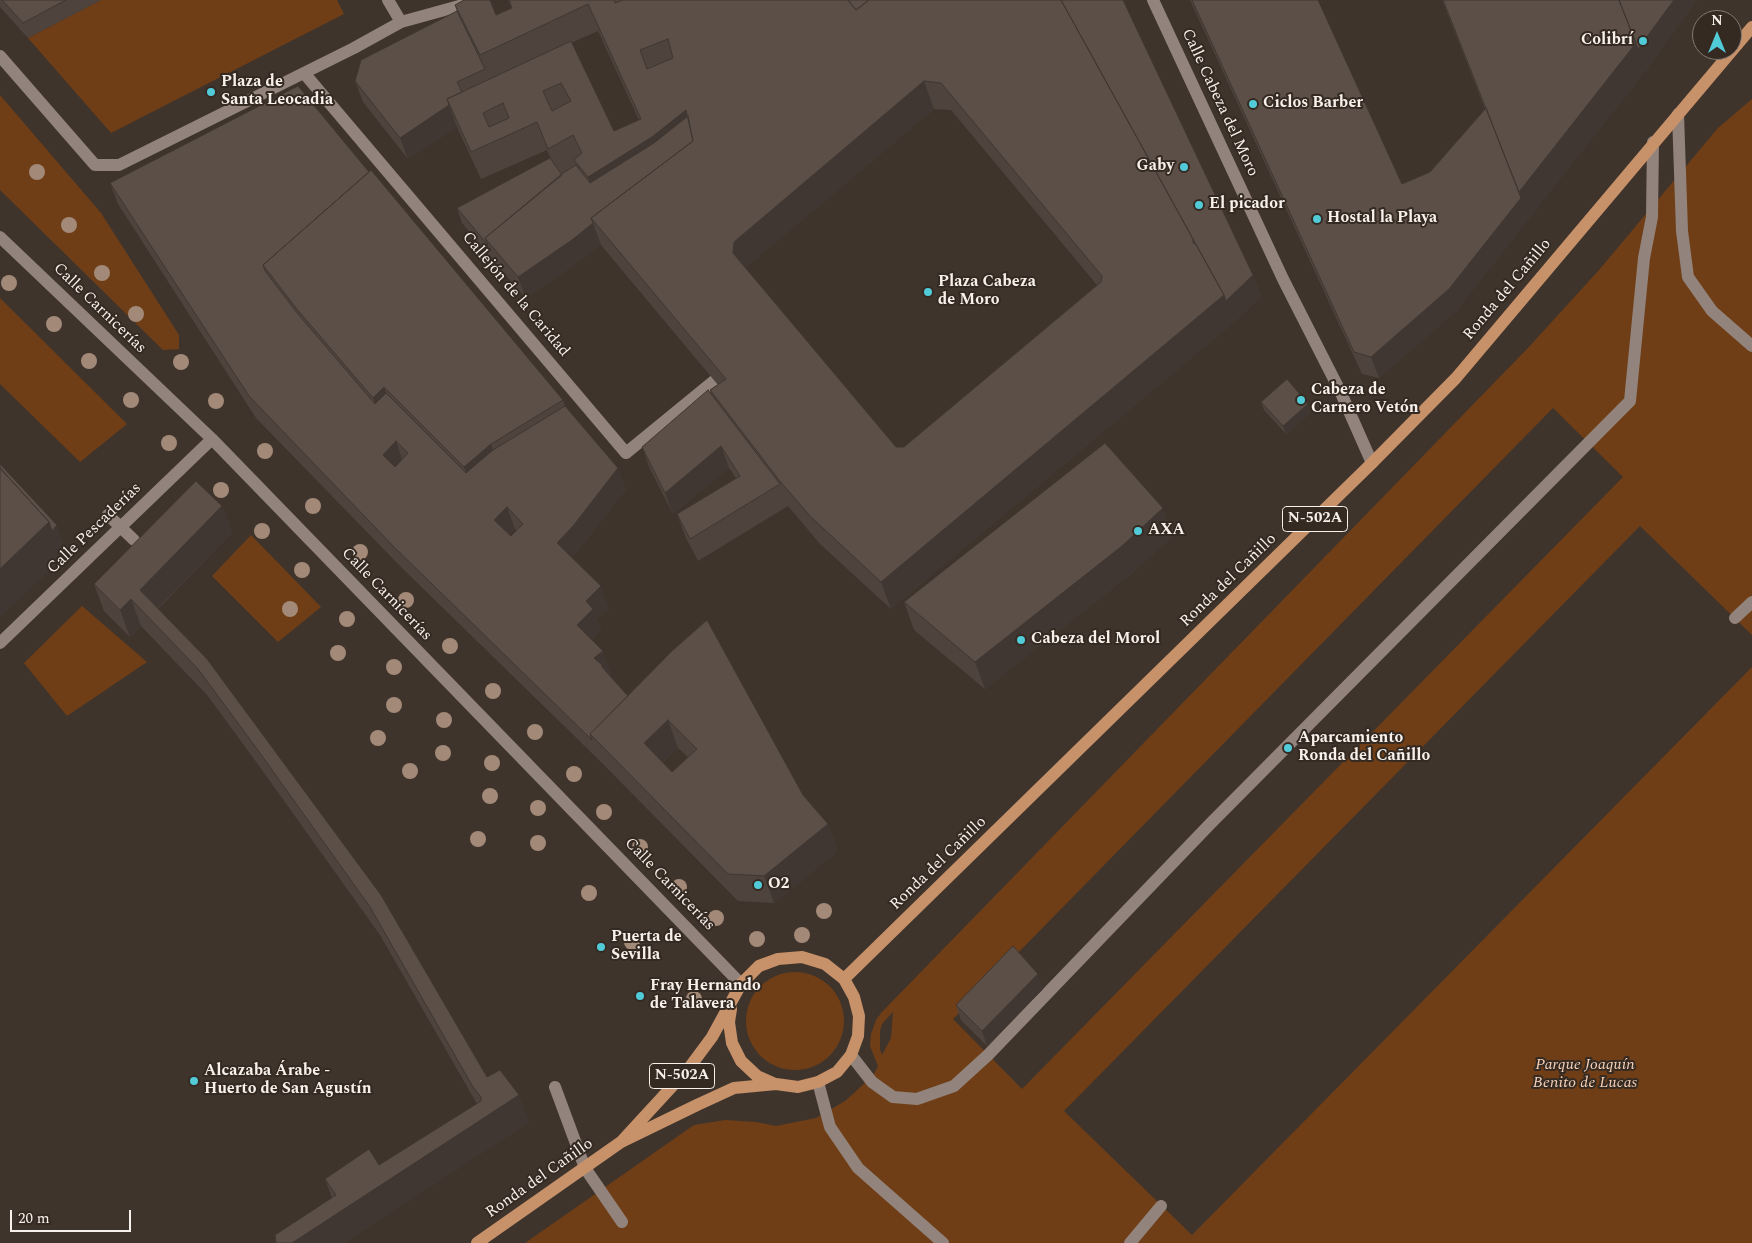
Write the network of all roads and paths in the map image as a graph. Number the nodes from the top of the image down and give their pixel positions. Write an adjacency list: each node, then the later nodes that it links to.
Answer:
1 (388, 0): 4 (street)
2 (481, 0): 4 (street)
3 (1154, 0): 14 (street, Calle Cabeza del Moro)
4 (401, 22): 7 (street)
5 (1752, 27): 8 (main road, Ronda del Cañillo / N-502A)
6 (0, 56): 7 (street)
7 (304, 73): 12 (street, Callejón de la Caridad)
8 (1678, 114): 9 (main road, Ronda del Cañillo / N-502A); 11 (street)
9 (1653, 142): 14 (main road, Ronda del Cañillo / N-502A); 24 (street)
10 (0, 236): 13 (street, Calle Carnicerías)
11 (1752, 346)
12 (714, 381)
13 (212, 439): 16 (street, Calle Pescaderías); 22 (street, Calle Carnicerías)
14 (1372, 464): 21 (main road, Ronda del Cañillo / N-502A)
15 (108, 515): 16 (street)
16 (120, 527): 17 (street); 20 (street, Calle Pescaderías)
17 (134, 540)
18 (1752, 602): 19 (street)
19 (1735, 618)
20 (0, 643)
21 (844, 979): 22 (main road, Ronda del Cañillo / N-502A); 24 (main road, Ronda del Cañillo / N-502A)
22 (742, 984): 23 (main road, Ronda del Cañillo / N-502A)
23 (732, 1002): 26 (main road, Ronda del Cañillo / N-502A); 28 (main road, Ronda del Cañillo / N-502A)
24 (850, 1055): 25 (main road, Ronda del Cañillo / N-502A)
25 (818, 1082): 26 (main road, Ronda del Cañillo / N-502A); 33 (street)
26 (776, 1084): 28 (main road, Ronda del Cañillo / N-502A)
27 (555, 1087): 29 (street)
28 (621, 1142): 29 (main road, Ronda del Cañillo / N-502A)
29 (585, 1168): 31 (street); 32 (main road, Ronda del Cañillo / N-502A)
30 (1161, 1206): 34 (street)
31 (622, 1222)
32 (477, 1243)
33 (943, 1243)
34 (1130, 1243)

